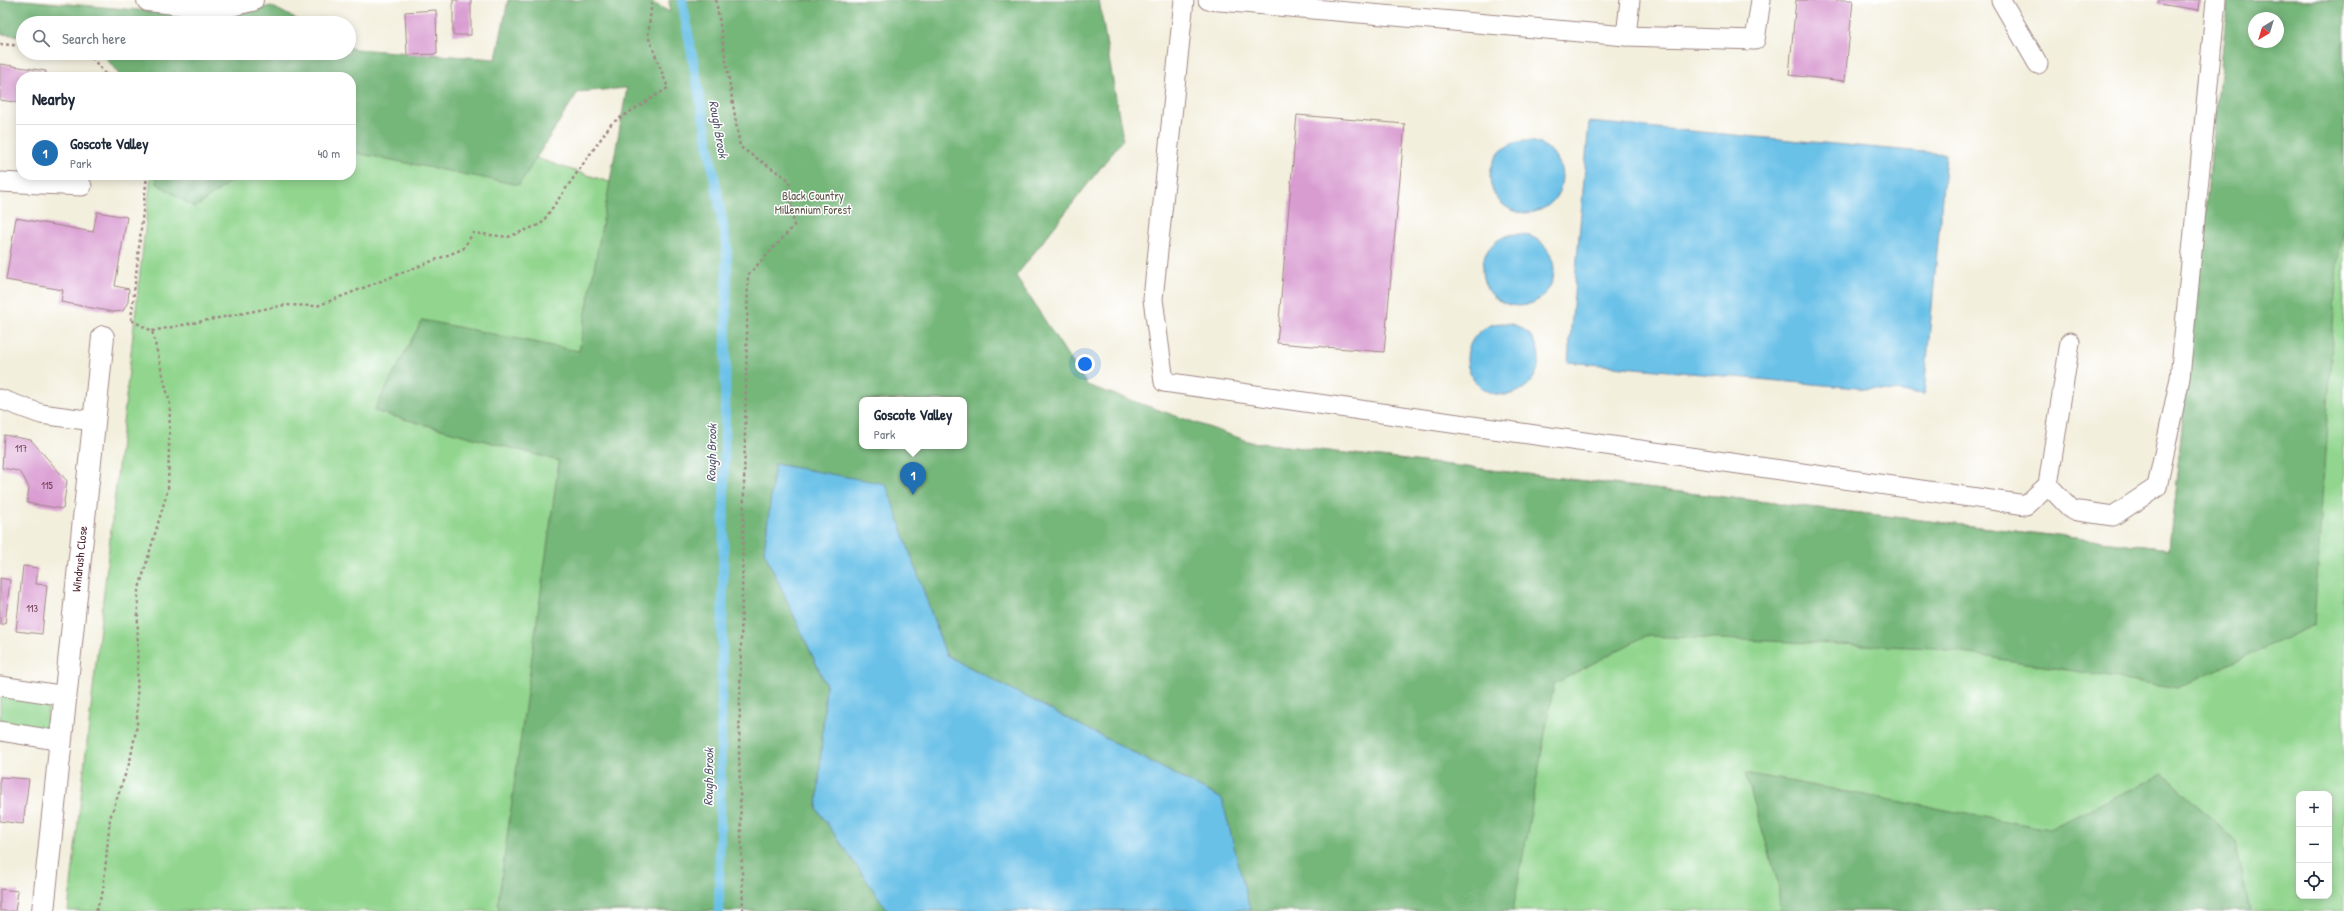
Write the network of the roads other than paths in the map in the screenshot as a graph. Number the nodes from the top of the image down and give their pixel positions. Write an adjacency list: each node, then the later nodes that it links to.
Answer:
1 (148, 0): 2 (street)
2 (252, 0)
3 (1184, 0): 17 (lane)
4 (1208, 0): 9 (lane)
5 (1630, 0): 9 (lane)
6 (1761, 0): 9 (lane)
7 (2001, 0): 10 (lane)
8 (2216, 0): 17 (lane)
9 (1626, 36)
10 (2038, 64)
11 (0, 182): 12 (lane)
12 (82, 186)
13 (104, 336): 16 (street, Windrush Close)
14 (2070, 342): 17 (lane)
15 (0, 400): 16 (lane)
16 (93, 421): 19 (street, Windrush Close)
17 (2048, 485)
18 (0, 686): 19 (lane)
19 (66, 696): 21 (street, Windrush Close)
20 (0, 731): 21 (lane)
21 (61, 741): 22 (street, Windrush Close)
22 (43, 911)

